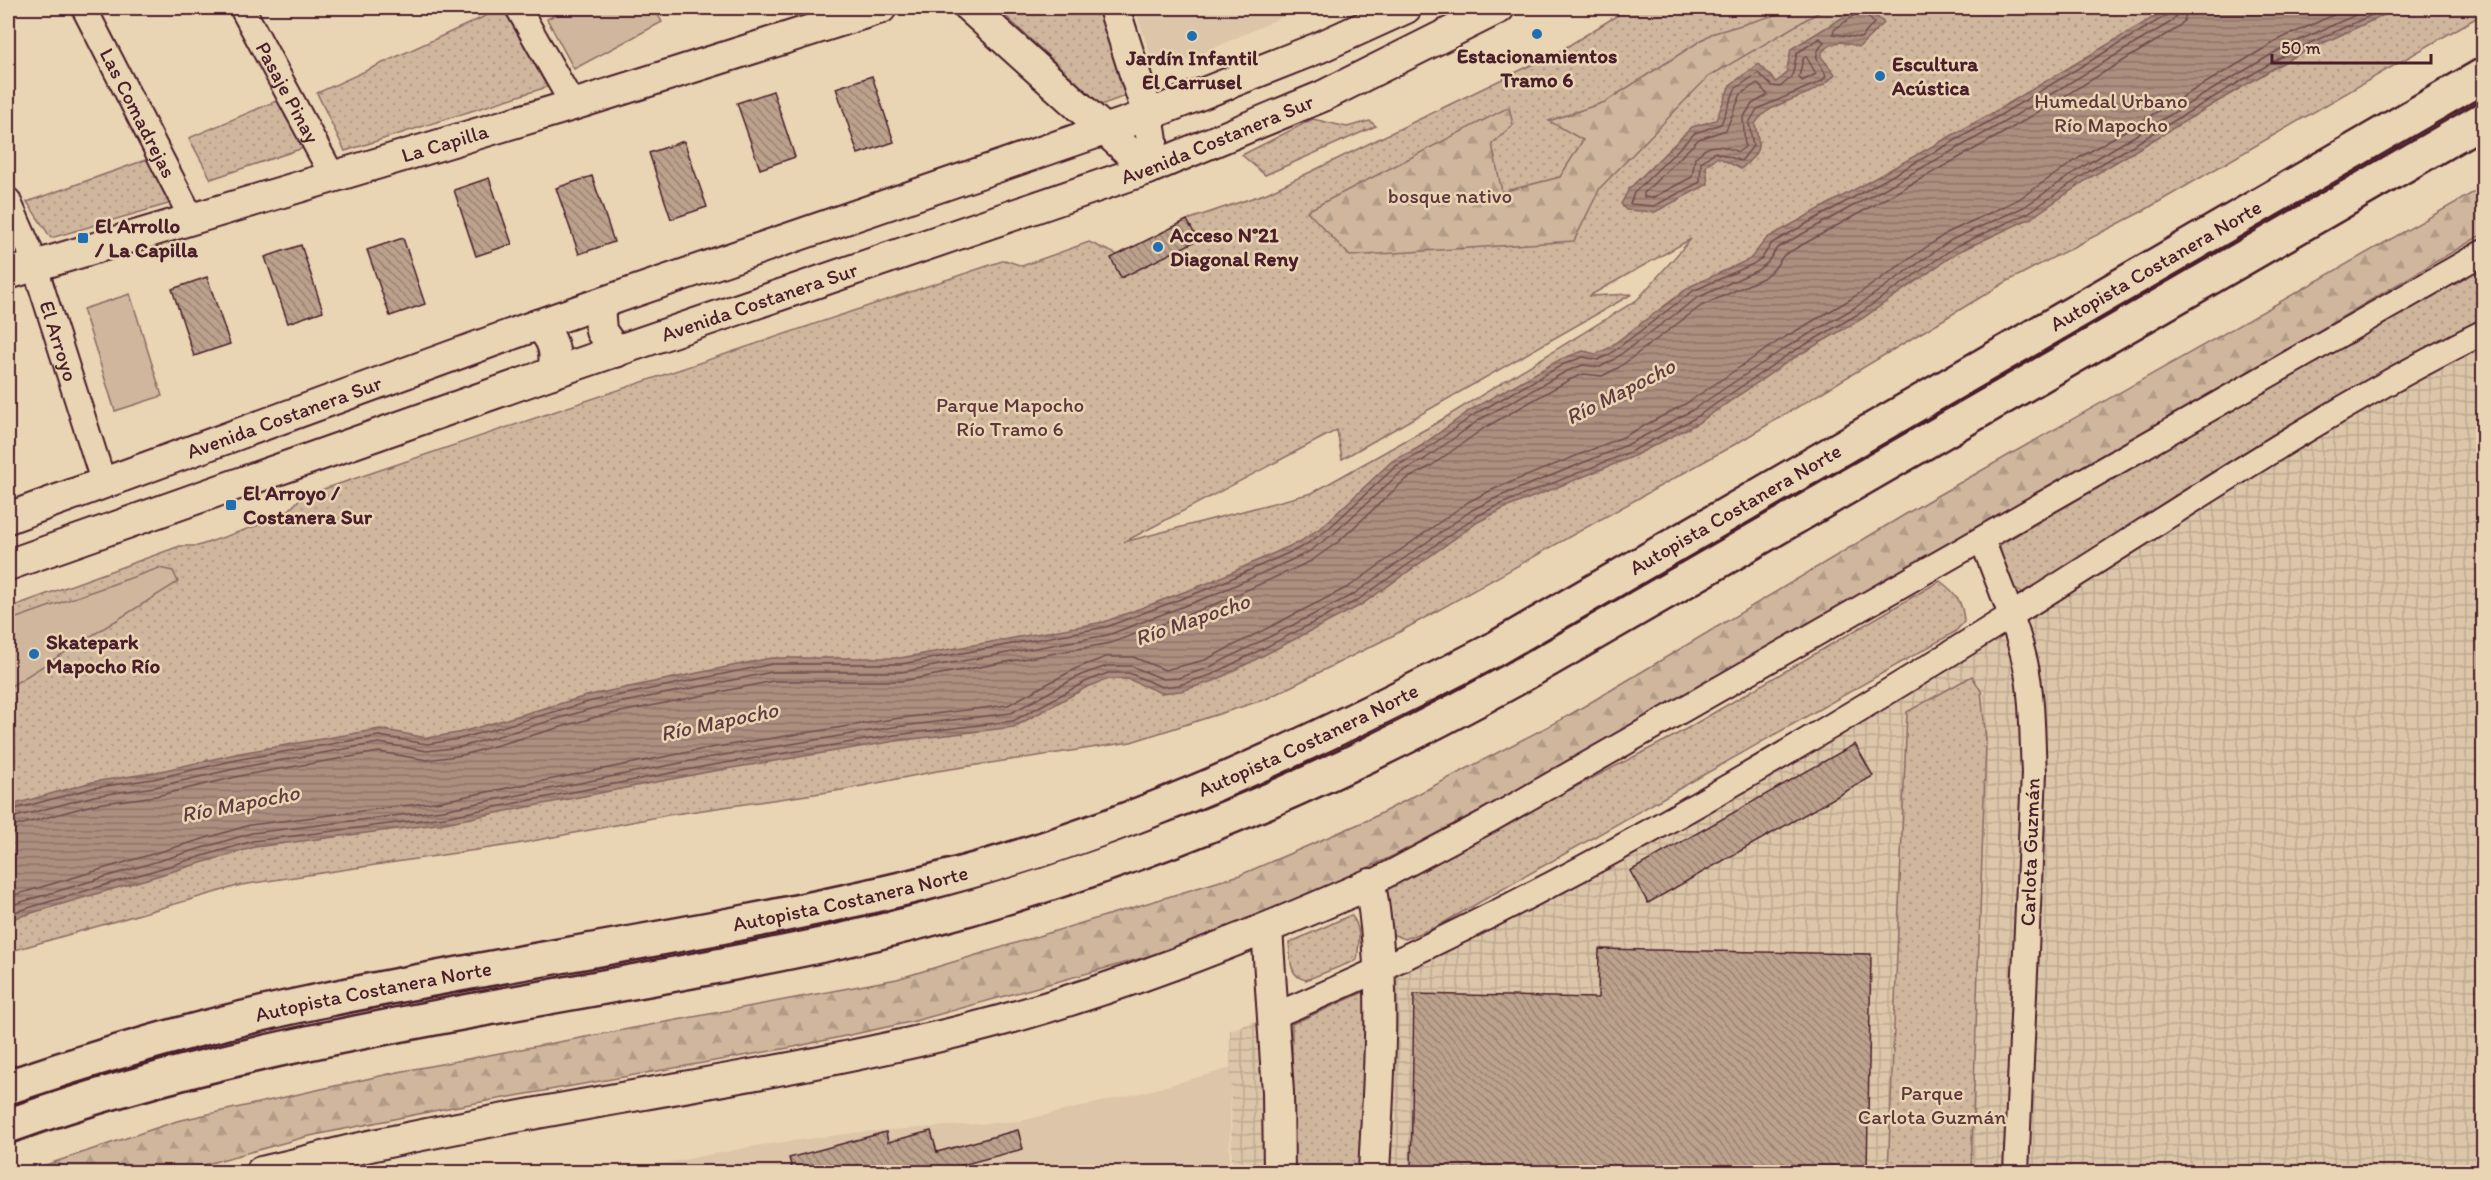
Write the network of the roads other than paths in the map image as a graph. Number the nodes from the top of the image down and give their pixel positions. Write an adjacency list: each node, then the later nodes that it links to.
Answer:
1 (84, 8): 17 (street, Las Comadrejas)
2 (242, 8): 15 (street, Pasaje Pinay)
3 (518, 8): 10 (street)
4 (882, 8): 10 (street, La Capilla)
5 (970, 8): 13 (street)
6 (1114, 8): 11 (street)
7 (1406, 8): 11 (street, Avenida Costanera Sur)
8 (1499, 8): 14 (street, Avenida Costanera Sur)
9 (2484, 75): 35 (highway, Autopista Costanera Norte)
10 (573, 105): 15 (street, La Capilla)
11 (1148, 115): 13 (street, Avenida Costanera Sur); 14 (street)
12 (2484, 119): 36 (highway, Autopista Costanera Norte)
13 (1102, 129): 14 (street); 20 (street, Avenida Costanera Sur)
14 (1148, 169): 23 (street, Avenida Costanera Sur)
15 (333, 177): 17 (street, La Capilla)
16 (8, 200): 19 (street, El Arroyo)
17 (192, 219): 19 (street, La Capilla)
18 (2484, 252): 28 (street)
19 (21, 270): 25 (street, El Arroyo)
20 (599, 304): 21 (street, Avenida Costanera Sur); 23 (street)
21 (537, 325): 24 (street); 25 (street, Avenida Costanera Sur)
22 (2484, 333): 30 (street)
23 (616, 352): 24 (street, Avenida Costanera Sur)
24 (552, 374): 27 (street, Avenida Costanera Sur)
25 (104, 484): 26 (street, Avenida Costanera Sur); 27 (street)
26 (8, 518)
27 (131, 523): 29 (street, Avenida Costanera Sur)
28 (1982, 539): 30 (street, Carlota Guzmán); 31 (street)
29 (8, 565)
30 (2011, 616): 33 (street); 40 (street, Carlota Guzmán)
31 (1370, 884): 32 (street); 33 (street)
32 (1267, 929): 34 (street); 37 (street)
33 (1379, 972): 34 (street); 39 (street)
34 (1273, 1016): 38 (street)
35 (8, 1088)
36 (8, 1126)
37 (261, 1173)
38 (1279, 1173)
39 (1374, 1173)
40 (2016, 1173)

